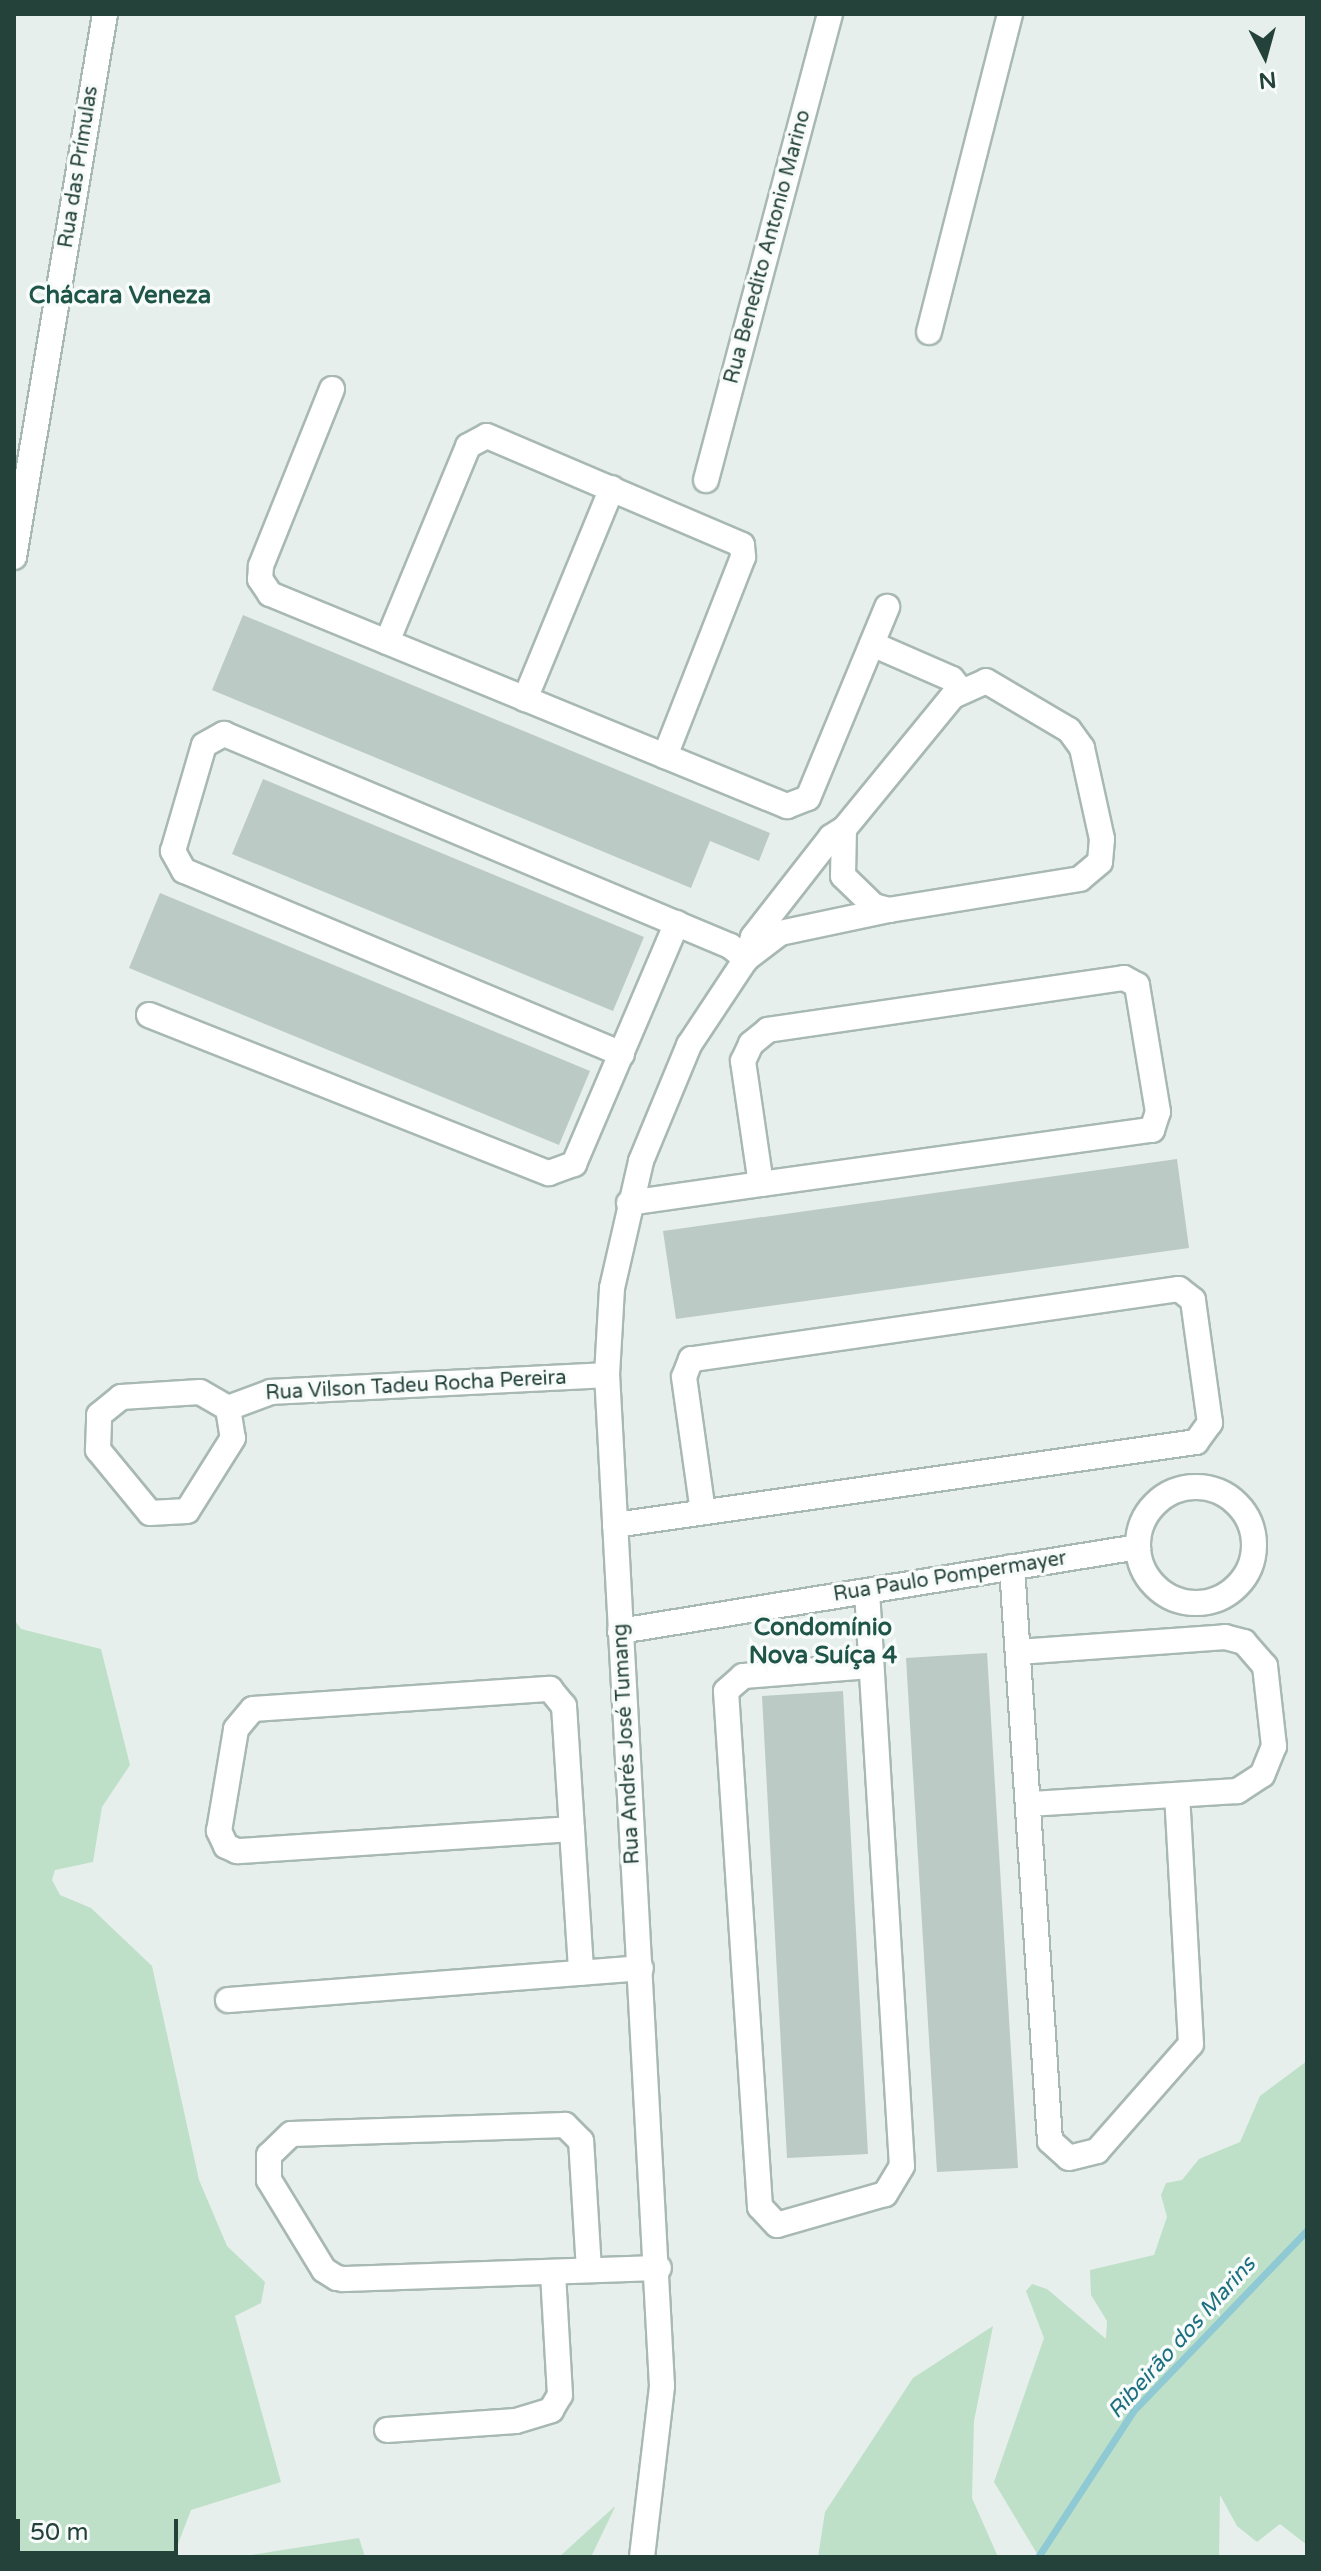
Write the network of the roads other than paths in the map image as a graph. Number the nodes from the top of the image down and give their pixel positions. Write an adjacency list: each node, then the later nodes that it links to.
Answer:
1 (105, 14): 8 (street, Rua das Prímulas)
2 (830, 14): 6 (street, Rua Benedito Antonio Marino)
3 (1010, 14): 4 (street)
4 (929, 332)
5 (332, 389): 10 (street)
6 (706, 480)
7 (612, 488): 10 (street); 13 (street); 14 (street)
8 (14, 557)
9 (887, 607): 11 (street)
10 (387, 642): 13 (street)
11 (872, 644): 12 (street); 14 (street)
12 (960, 689): 15 (street); 16 (street)
13 (525, 699): 14 (street)
14 (665, 756)
15 (844, 829): 16 (street); 18 (street)
16 (889, 910): 18 (street)
17 (677, 923): 18 (street); 20 (street); 20 (street)
18 (746, 959): 22 (street, Rua Andrés José Tumang)
19 (149, 1015): 20 (street)
20 (622, 1054)
21 (761, 1184): 21 (street); 22 (street)
22 (629, 1203): 23 (street, Rua Andrés José Tumang)
23 (607, 1375): 24 (street, Rua Vilson Tadeu Rocha Pereira); 26 (street, Rua Andrés José Tumang)
24 (228, 1408): 24 (street)
25 (703, 1512): 25 (street); 26 (street)
26 (615, 1525): 30 (street, Rua Andrés José Tumang)
27 (1138, 1547): 27 (street); 28 (street, Rua Paulo Pompermayer)
28 (1012, 1567): 29 (street, Rua Paulo Pompermayer); 31 (street)
29 (867, 1591): 30 (street, Rua Paulo Pompermayer); 32 (street)
30 (620, 1631): 36 (street, Rua Andrés José Tumang)
31 (1018, 1652): 33 (street); 34 (street)
32 (871, 1666): 32 (street)
33 (1177, 1796): 34 (street); 34 (street)
34 (1028, 1804)
35 (572, 1829): 35 (street); 37 (street)
36 (641, 1968): 37 (street); 39 (street, Rua Andrés José Tumang)
37 (581, 1972): 38 (street)
38 (228, 2000)
39 (659, 2268): 40 (street); 43 (street, Rua Andrés José Tumang)
40 (589, 2270): 41 (street); 41 (street)
41 (553, 2272): 42 (street)
42 (387, 2430)
43 (642, 2557)

